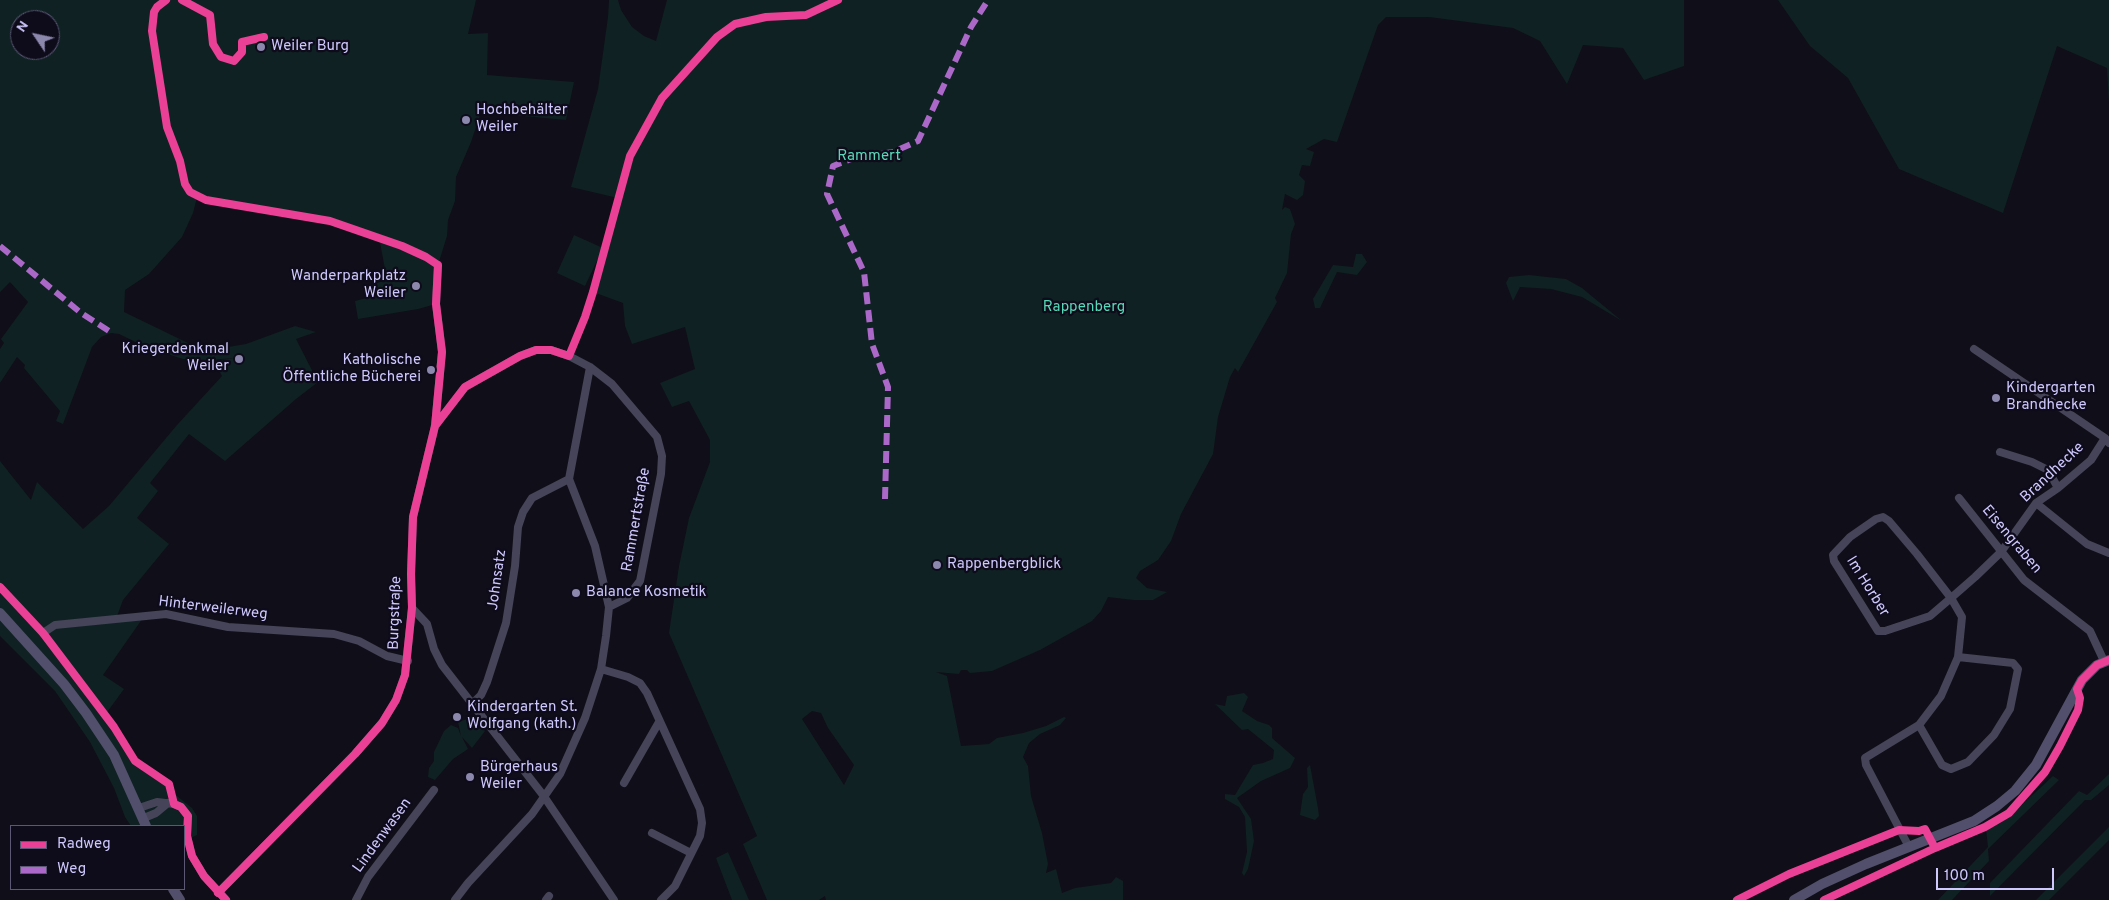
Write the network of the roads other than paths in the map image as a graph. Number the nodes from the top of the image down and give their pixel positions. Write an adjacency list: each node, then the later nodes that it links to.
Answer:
1 (438, 265): 4 (street, Burgstraße)
2 (1974, 350): 5 (street)
3 (590, 367): 4 (street, Rammertstraße); 7 (street); 14 (street, Rammertstraße)
4 (435, 426): 15 (street, Burgstraße)
5 (2107, 441): 8 (street, Brandhecke)
6 (2000, 452): 8 (street)
7 (569, 479): 14 (street); 22 (street, Johnsatz)
8 (2058, 488): 10 (street, Brandhecke)
9 (1959, 498): 11 (street, Eisengraben)
10 (2036, 503): 11 (street, Brandhecke); 12 (street)
11 (2001, 552): 13 (street, Im Horber); 19 (street, Eisengraben)
12 (2109, 553)
13 (1952, 598): 13 (street, Im Horber); 18 (street)
14 (609, 607): 21 (street)
15 (412, 608): 20 (street, Burgstraße); 22 (street)
16 (0, 613): 28 (main road)
17 (43, 633): 20 (street, Hinterweilerweg)
18 (1958, 657): 24 (street); 24 (street)
19 (2107, 660): 30 (main road)
20 (408, 661): 32 (street, Burgstraße)
21 (600, 669): 23 (street); 27 (street)
22 (473, 703): 27 (street)
23 (659, 722): 25 (street); 31 (street)
24 (1919, 725): 30 (street)
25 (624, 783)
26 (434, 790): 34 (street, Lindenwasen)
27 (543, 795): 35 (street); 36 (street)
28 (143, 817): 32 (street)
29 (652, 833): 31 (street)
30 (1909, 847): 38 (main road)
31 (691, 853): 37 (street)
32 (218, 893): 33 (street)
33 (226, 900)
34 (356, 900)
35 (455, 900)
36 (614, 900)
37 (661, 900)
38 (1794, 900)

